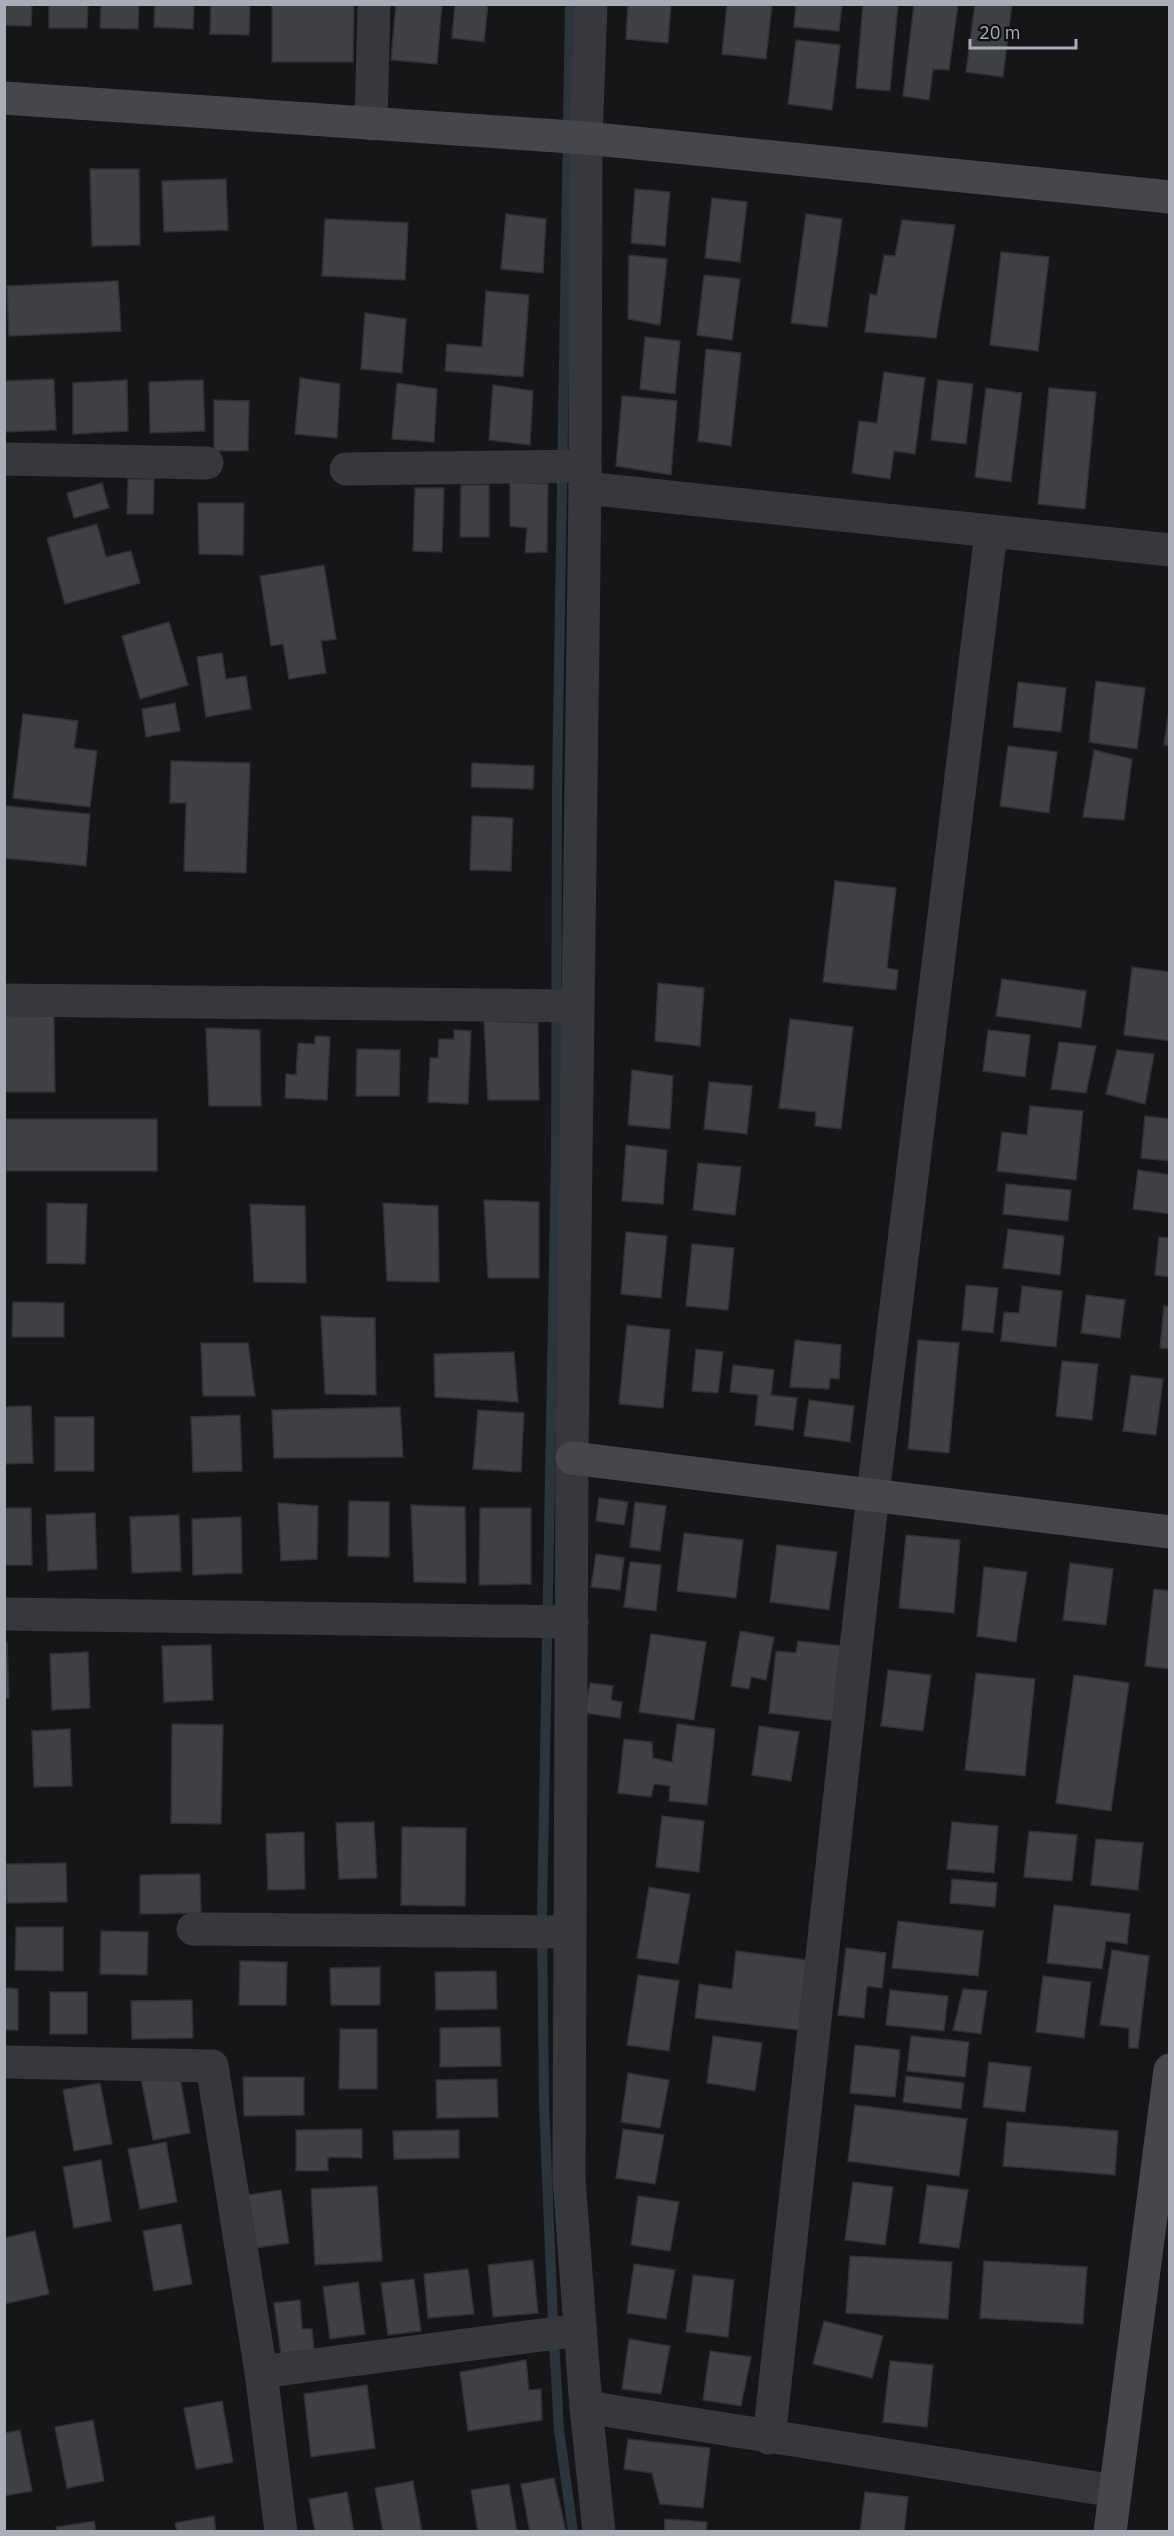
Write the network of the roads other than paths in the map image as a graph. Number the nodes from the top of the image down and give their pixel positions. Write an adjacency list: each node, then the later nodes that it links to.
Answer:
1 (374, 4): 4 (street)
2 (591, 4): 5 (street)
3 (4, 98): 4 (street)
4 (371, 124): 5 (street)
5 (586, 138): 6 (street); 10 (street)
6 (1170, 197)
7 (4, 459): 8 (street)
8 (207, 464)
9 (346, 468): 10 (street)
10 (585, 477): 11 (street); 14 (street)
11 (991, 532): 12 (street); 16 (street)
12 (1170, 550)
13 (4, 1000): 14 (street)
14 (577, 1006): 15 (street)
15 (572, 1458): 16 (street); 19 (street)
16 (873, 1494): 17 (street); 27 (street)
17 (1170, 1532)
18 (4, 1614): 19 (street)
19 (572, 1622): 21 (street)
20 (193, 1929): 21 (street)
21 (568, 1932): 24 (street)
22 (4, 2062): 25 (street)
23 (1170, 2070): 28 (street)
24 (561, 2333): 25 (street); 26 (street)
25 (261, 2372): 29 (street)
26 (586, 2408): 27 (street); 30 (street)
27 (769, 2438): 28 (street)
28 (1115, 2491): 31 (street)
29 (281, 2532)
30 (599, 2532)
31 (1110, 2532)

